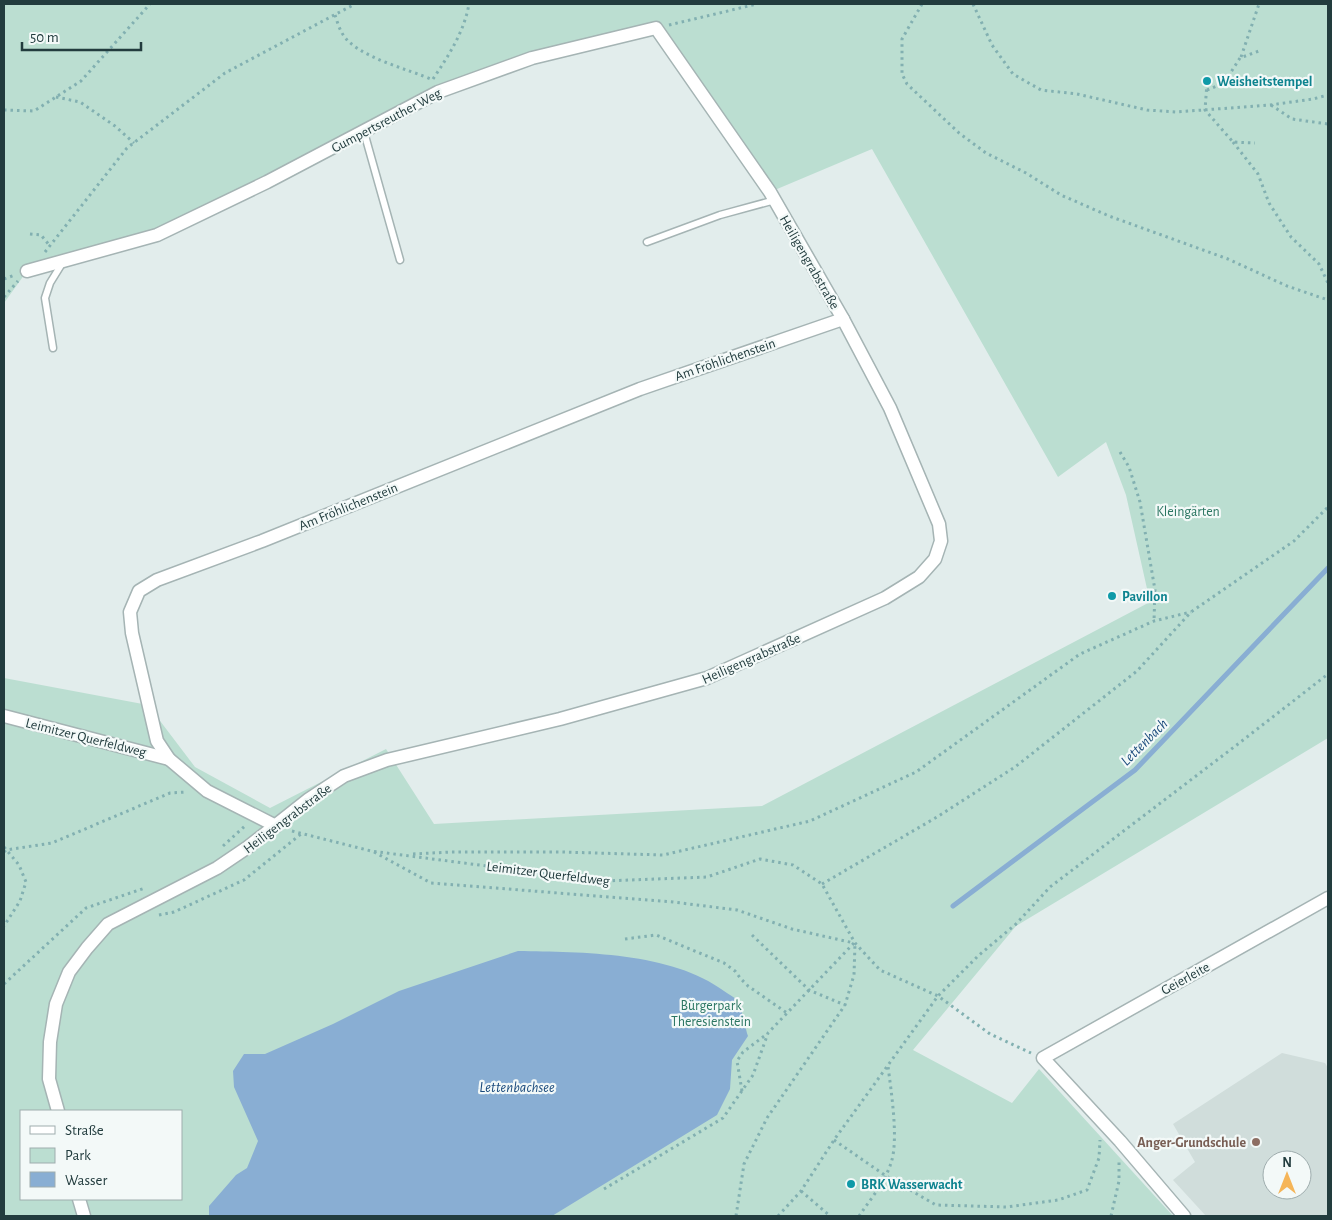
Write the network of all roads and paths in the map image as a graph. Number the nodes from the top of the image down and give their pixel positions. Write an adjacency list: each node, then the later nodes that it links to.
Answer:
1 (150, 4): 16 (path)
2 (355, 4): 8 (path)
3 (469, 4): 13 (path)
4 (757, 4): 9 (path)
5 (922, 4): 35 (path)
6 (973, 4): 19 (path)
7 (1259, 4): 11 (path)
8 (335, 15): 13 (path); 23 (path)
9 (656, 28): 13 (street, Gumpertsreuther Weg); 25 (street, Heiligengrabstraße)
10 (1259, 51): 11 (path)
11 (1240, 58): 14 (path)
12 (1207, 82): 14 (path)
13 (436, 86): 21 (street, Gumpertsreuther Weg)
14 (1206, 90): 19 (path)
15 (1328, 95): 17 (path)
16 (55, 97): 18 (path); 23 (path)
17 (1270, 105): 19 (path); 20 (path)
18 (4, 110)
19 (1205, 110): 22 (path)
20 (1328, 124)
21 (364, 132): 29 (lane); 30 (street, Gumpertsreuther Weg)
22 (1233, 142): 24 (path); 33 (path)
23 (134, 143): 28 (path)
24 (1255, 143)
25 (775, 200): 27 (lane); 36 (street, Heiligengrabstraße)
26 (30, 234): 28 (path)
27 (647, 242)
28 (50, 246): 31 (path)
29 (400, 260)
30 (64, 261): 31 (street, Gumpertsreuther Weg); 37 (lane)
31 (27, 271): 32 (path); 34 (path)
32 (4, 279)
33 (1328, 283)
34 (4, 297)
35 (1328, 300)
36 (843, 319): 44 (street, Am Fröhlichenstein); 46 (street, Heiligengrabstraße)
37 (53, 348)
38 (1120, 452): 41 (path)
39 (1328, 508): 40 (path)
40 (1191, 612): 41 (path); 51 (path)
41 (1154, 621): 50 (path)
42 (1328, 674): 59 (path)
43 (4, 716): 44 (street, Leimitzer Querfeldweg)
44 (169, 758): 45 (street, Am Fröhlichenstein)
45 (207, 791): 46 (street, Am Fröhlichenstein); 48 (path)
46 (276, 826): 47 (path, Leimitzer Querfeldweg); 66 (street, Heiligengrabstraße)
47 (302, 833): 49 (path, Leimitzer Querfeldweg); 53 (path)
48 (4, 850): 54 (path)
49 (371, 851): 50 (path, Leimitzer Querfeldweg); 57 (path)
50 (403, 855): 51 (path, Leimitzer Querfeldweg)
51 (822, 884): 57 (path, Leimitzer Querfeldweg)
52 (1327, 901): 63 (street, Geierleite)
53 (155, 916)
54 (4, 926)
55 (752, 935): 58 (path)
56 (625, 939): 61 (path)
57 (855, 943): 58 (path); 59 (path, Leimitzer Querfeldweg); 60 (path)
58 (809, 990): 60 (path); 61 (path)
59 (938, 996): 63 (path, Leimitzer Querfeldweg); 64 (path)
60 (845, 1005): 75 (path)
61 (787, 1013): 62 (path)
62 (768, 1033): 65 (path); 65 (path)
63 (1042, 1058): 67 (street)
64 (888, 1065): 68 (path); 70 (path)
65 (742, 1092): 71 (path)
66 (58, 1110)
67 (1100, 1119): 69 (street); 70 (path)
68 (834, 1140): 70 (path); 72 (path)
69 (1120, 1141): 79 (path); 80 (street)
70 (886, 1176): 78 (path)
71 (604, 1189)
72 (801, 1191): 76 (path); 77 (path)
73 (80, 1200): 74 (street)
74 (84, 1216)
75 (736, 1216)
76 (778, 1216)
77 (830, 1216)
78 (858, 1216)
79 (1112, 1216)
80 (1184, 1216)

